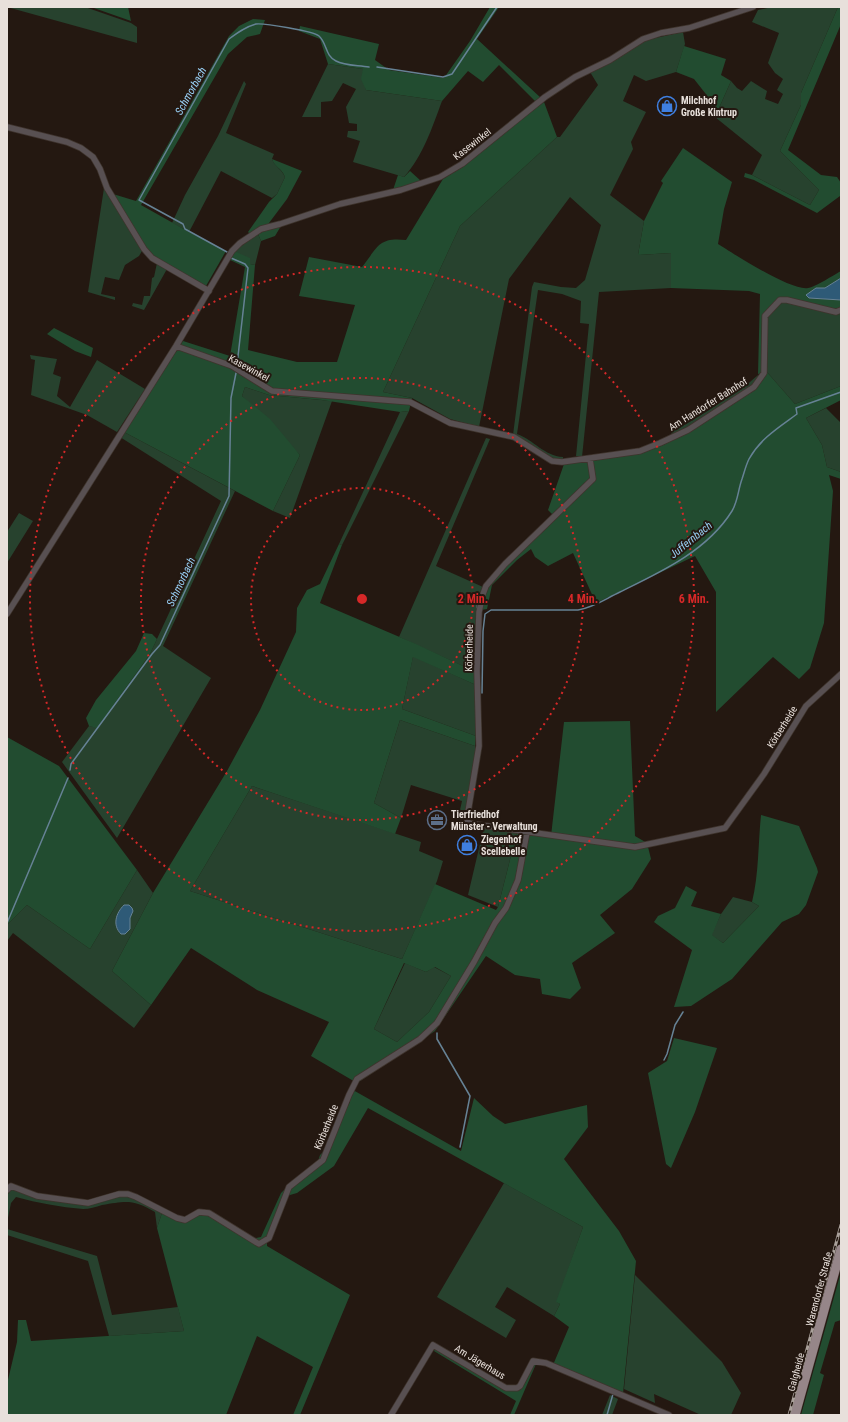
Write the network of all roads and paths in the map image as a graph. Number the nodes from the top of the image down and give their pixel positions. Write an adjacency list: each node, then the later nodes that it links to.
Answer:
1 (753, 7): 3 (street, Kasewinkel)
2 (7, 127): 3 (street)
3 (209, 291): 5 (street, Kasewinkel)
4 (841, 310): 6 (street, Am Handorfer Bahnhof)
5 (176, 346): 6 (street, Kasewinkel); 7 (street, Kasewinkel)
6 (590, 459): 9 (street, Körberheide)
7 (7, 614)
8 (841, 674): 9 (street, Körberheide)
9 (527, 832): 10 (street, Körberheide)
10 (7, 1190)
11 (841, 1249): 12 (main road, Warendorfer Straße)
12 (818, 1334): 15 (main road, Galgheide)
13 (391, 1415): 14 (street, Am Jägerhaus)
14 (669, 1415)
15 (795, 1415)

